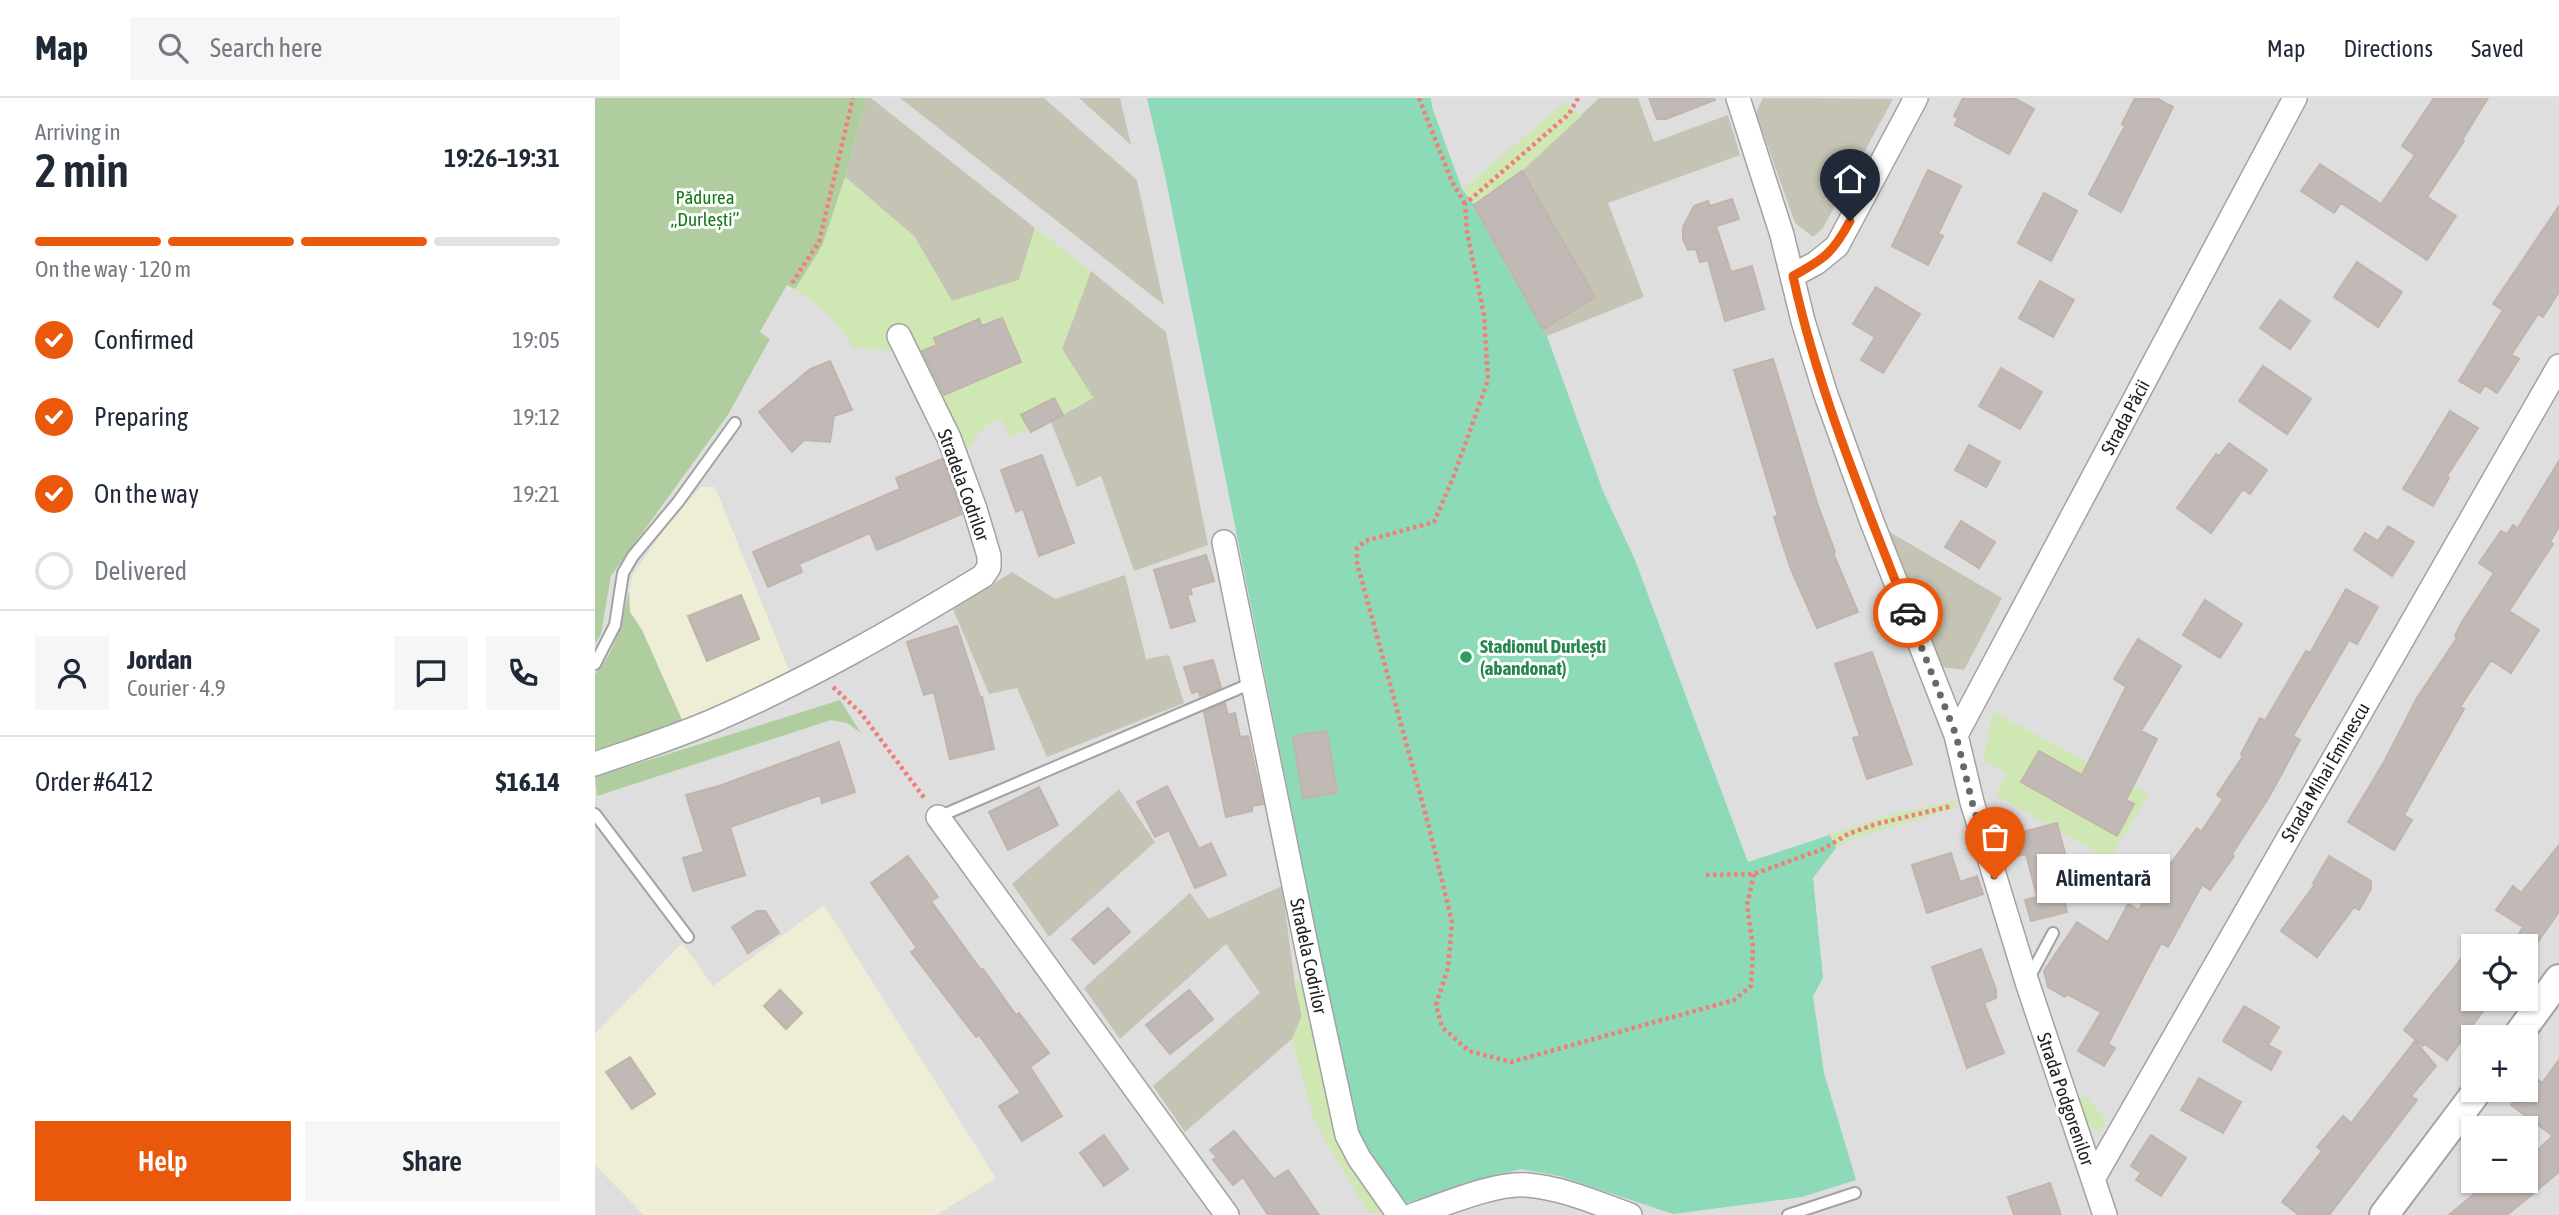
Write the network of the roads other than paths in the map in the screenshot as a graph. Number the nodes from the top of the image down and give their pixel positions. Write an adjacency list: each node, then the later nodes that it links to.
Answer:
1 (1738, 98): 4 (street, Strada Podgorenilor)
2 (1916, 98): 4 (street)
3 (2295, 98): 11 (street, Strada Păcii)
4 (1793, 276): 11 (street, Strada Podgorenilor)
5 (899, 336): 12 (street, Stradela Codrilor)
6 (2559, 366): 21 (street, Strada Mihai Eminescu)
7 (735, 423): 9 (lane)
8 (1224, 542): 10 (street, Stradela Codrilor)
9 (595, 664)
10 (1252, 683): 14 (lane); 24 (street, Stradela Codrilor)
11 (1956, 735): 18 (street, Strada Podgorenilor)
12 (595, 764)
13 (595, 814): 16 (lane)
14 (938, 817): 23 (street)
15 (2053, 933): 18 (lane)
16 (688, 937)
17 (2559, 979): 19 (street)
18 (2027, 982): 21 (street, Strada Podgorenilor)
19 (2526, 1025)
20 (2469, 1102): 29 (street)
21 (2092, 1179): 28 (street, Strada Podgorenilor)
22 (1855, 1193): 27 (lane)
23 (1227, 1215)
24 (1399, 1215)
25 (1413, 1215): 26 (street)
26 (1630, 1215)
27 (1788, 1215)
28 (2105, 1215)
29 (2384, 1215)

